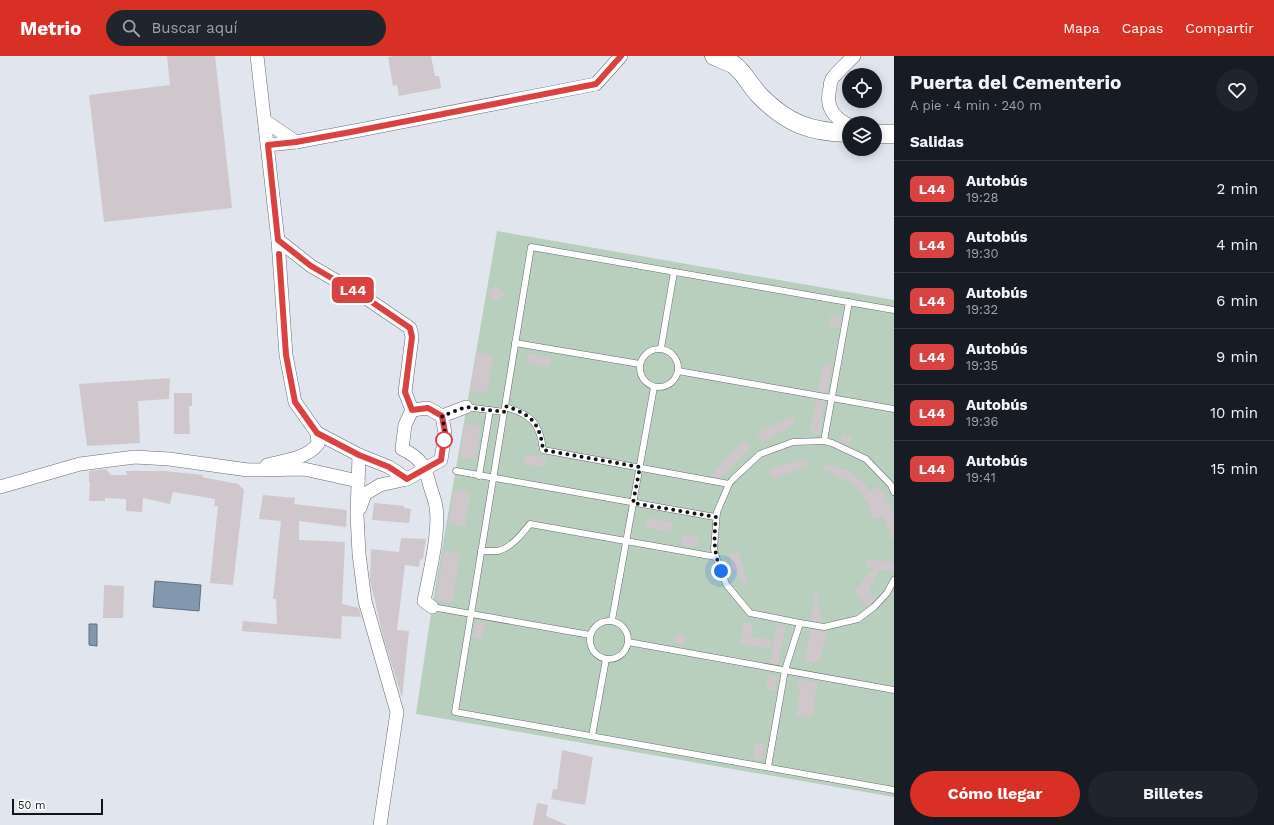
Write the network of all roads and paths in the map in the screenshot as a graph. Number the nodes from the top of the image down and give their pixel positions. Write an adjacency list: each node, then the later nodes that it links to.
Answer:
1 (257, 56): 7 (street)
2 (621, 56): 6 (street)
3 (714, 56): 5 (street)
4 (854, 56): 8 (street)
5 (733, 61): 9 (street)
6 (609, 62): 12 (street)
7 (265, 121): 12 (street); 13 (street)
8 (842, 122)
9 (842, 133)
10 (882, 134): 11 (street)
11 (894, 134)
12 (296, 142): 13 (street)
13 (268, 145): 14 (street)
14 (278, 240): 26 (street); 30 (street)
15 (674, 272): 16 (lane); 18 (lane); 19 (lane)
16 (848, 302): 17 (lane); 23 (lane)
17 (894, 310)
18 (516, 343): 20 (lane); 28 (lane)
19 (661, 348): 20 (lane); 21 (lane)
20 (640, 364): 22 (lane)
21 (678, 371): 22 (lane); 23 (lane)
22 (654, 386): 35 (lane)
23 (832, 398): 25 (lane); 31 (lane)
24 (466, 407): 27 (lane); 29 (street)
25 (894, 409)
26 (412, 410): 29 (street); 32 (street)
27 (490, 410): 28 (lane); 39 (lane)
28 (504, 410): 35 (lane); 40 (lane)
29 (442, 416): 36 (street)
30 (317, 433): 33 (street); 37 (street)
31 (824, 441): 43 (lane); 45 (lane)
32 (402, 449): 34 (street); 36 (street)
33 (359, 455): 34 (street); 42 (street)
34 (378, 462): 41 (street)
35 (640, 467): 43 (lane); 46 (lane)
36 (426, 469): 41 (street); 54 (street)
37 (248, 470): 42 (street); 44 (street)
38 (456, 471): 39 (lane)
39 (479, 476): 40 (lane)
40 (493, 478): 46 (lane); 50 (lane)
41 (407, 479): 47 (street)
42 (358, 481): 47 (street)
43 (729, 484): 48 (lane)
44 (0, 486)
45 (894, 492)
46 (633, 503): 48 (lane); 49 (lane)
47 (357, 515): 66 (street)
48 (716, 517): 51 (lane)
49 (627, 541): 50 (lane); 51 (lane); 56 (lane)
50 (481, 551): 55 (lane)
51 (716, 557): 57 (lane)
52 (894, 580): 53 (lane)
53 (892, 588): 57 (lane)
54 (432, 607): 55 (lane)
55 (471, 614): 58 (lane); 63 (lane)
56 (612, 620): 58 (lane); 59 (lane)
57 (800, 623): 61 (lane)
58 (590, 635): 60 (lane)
59 (628, 642): 60 (lane); 61 (lane)
60 (606, 659): 63 (lane)
61 (785, 670): 62 (lane); 64 (lane)
62 (894, 690)
63 (592, 736): 64 (lane)
64 (768, 767): 65 (lane)
65 (894, 790)
66 (380, 825)

